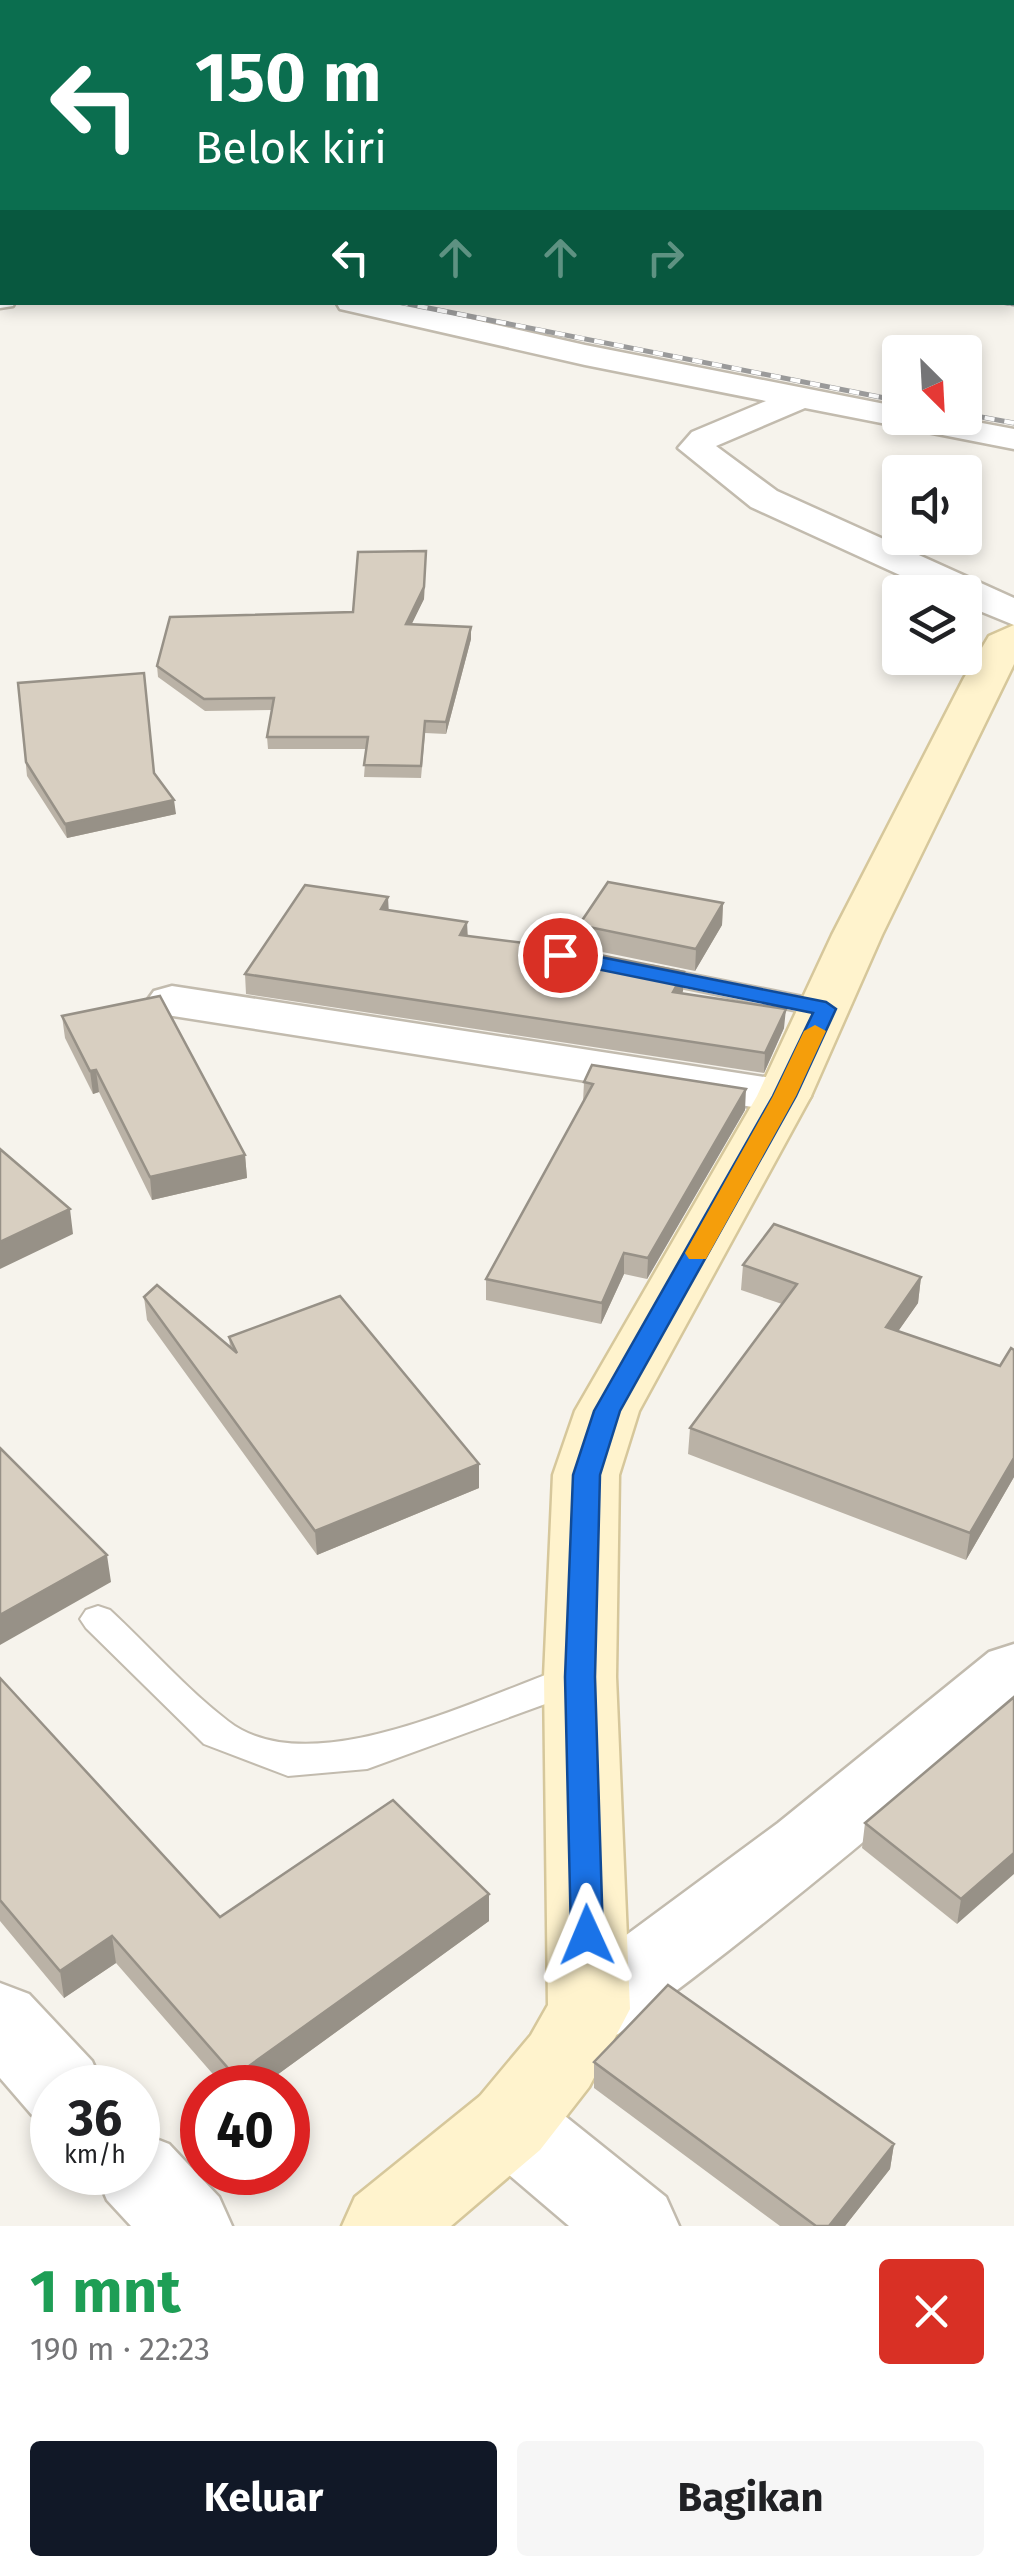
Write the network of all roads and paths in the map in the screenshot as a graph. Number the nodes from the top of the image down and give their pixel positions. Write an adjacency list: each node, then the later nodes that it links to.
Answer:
1 (365, 305): 2 (street)
2 (801, 398): 3 (street); 6 (street)
3 (882, 413)
4 (982, 433): 5 (street)
5 (1014, 439)
6 (1012, 635): 9 (street)
7 (616, 967): 9 (lane)
8 (172, 1002): 10 (street)
9 (826, 1009): 10 (street)
10 (784, 1096): 13 (street)
11 (98, 1619): 13 (lane)
12 (1014, 1672): 14 (street)
13 (580, 1677): 14 (street)
14 (589, 2009): 17 (street)
15 (0, 2018): 16 (street)
16 (42, 2065)
17 (510, 2123): 20 (street); 21 (street)
18 (159, 2195): 19 (street)
19 (188, 2226)
20 (386, 2226)
21 (634, 2226)

